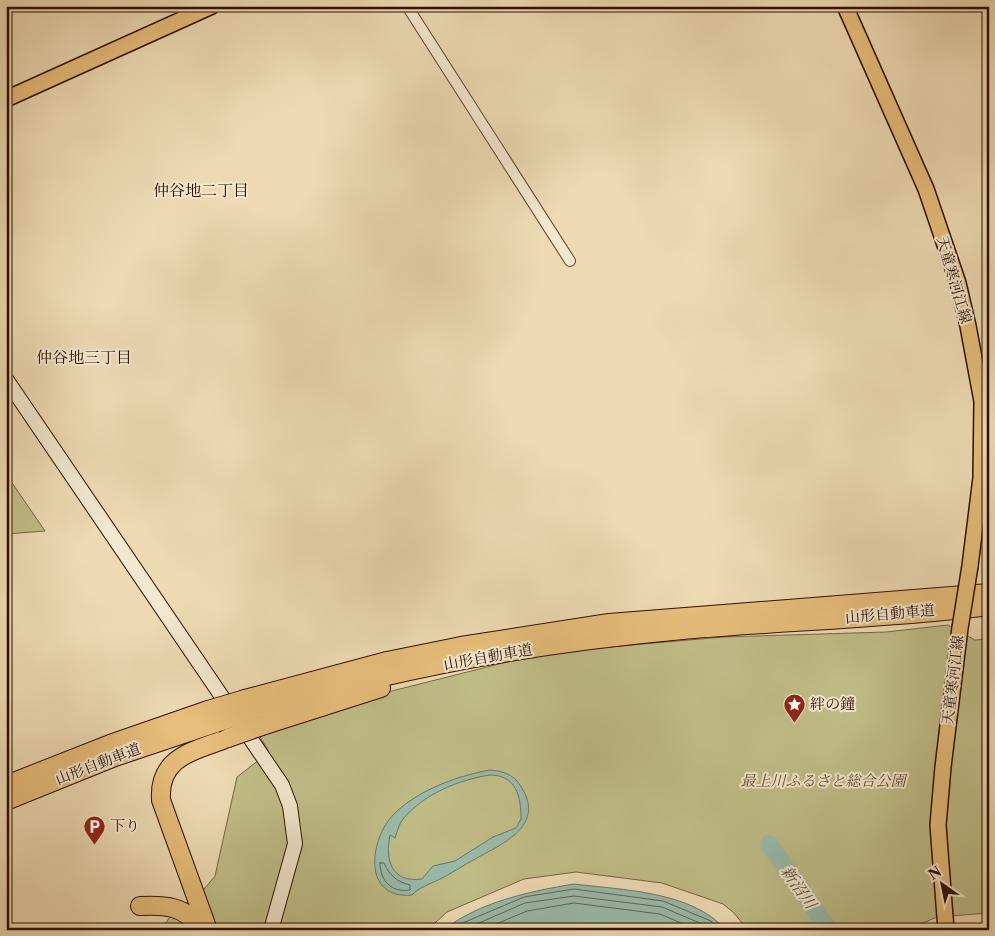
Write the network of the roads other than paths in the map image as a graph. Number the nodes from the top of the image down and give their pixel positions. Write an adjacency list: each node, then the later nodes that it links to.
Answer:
1 (407, 6): 5 (street)
2 (845, 6): 21 (main road, 天童寒河江線, bridge)
3 (210, 7): 4 (main road)
4 (6, 99)
5 (570, 261)
6 (6, 379): 20 (street)
7 (989, 593): 9 (highway, 山形自動車道)
8 (989, 606): 9 (highway, 山形自動車道)
9 (640, 627): 10 (highway, 山形自動車道)
10 (613, 630): 11 (highway, 山形自動車道); 12 (highway, 山形自動車道)
11 (516, 651): 12 (highway, 山形自動車道); 19 (highway, bridge)
12 (249, 705): 13 (highway, 山形自動車道, bridge)
13 (212, 716): 14 (highway); 15 (highway, 山形自動車道); 16 (highway, 山形自動車道)
14 (6, 773)
15 (6, 786)
16 (6, 801)
17 (140, 906): 18 (highway)
18 (198, 930)
19 (208, 930)
20 (271, 930)
21 (946, 930)

